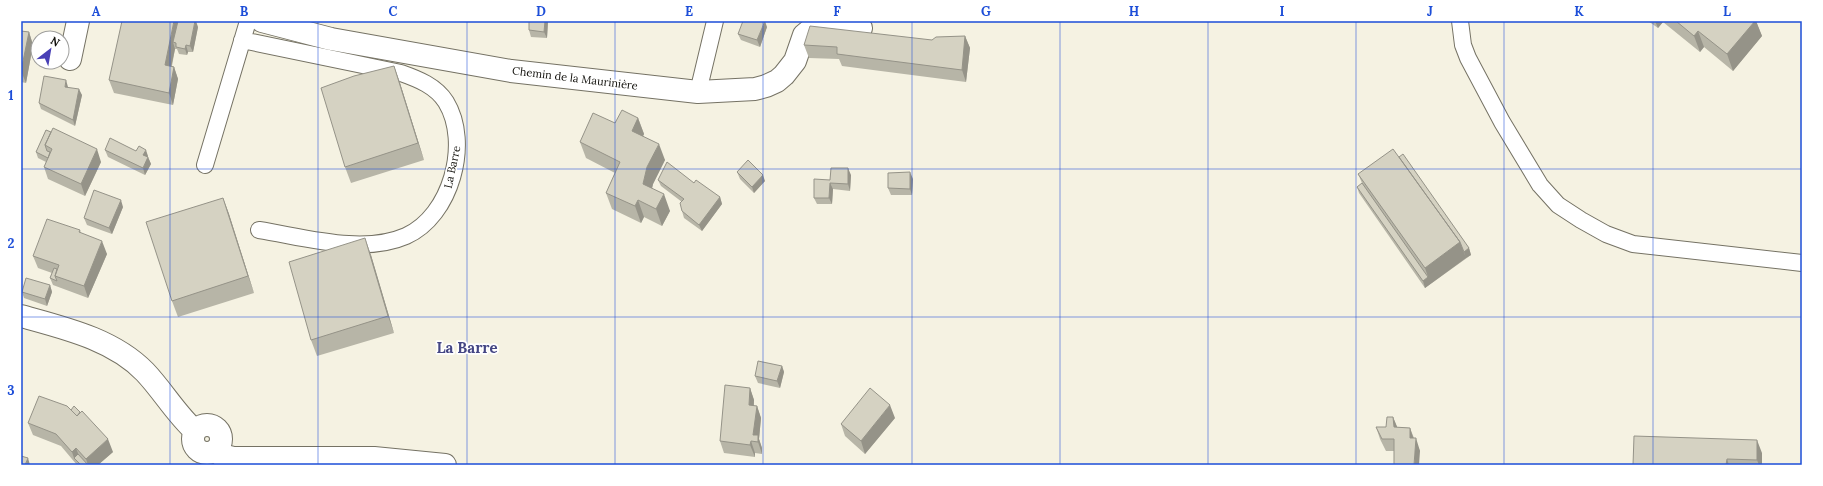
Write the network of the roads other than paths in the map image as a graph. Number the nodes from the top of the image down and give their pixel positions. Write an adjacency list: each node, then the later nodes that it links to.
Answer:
1 (78, 21): 8 (street)
2 (248, 21): 7 (lane)
3 (262, 21): 9 (street, Chemin de la Maurinière)
4 (715, 21): 9 (lane)
5 (1460, 21): 12 (lane)
6 (862, 28): 9 (street, Chemin de la Maurinière)
7 (242, 40): 10 (lane); 11 (lane, La Barre)
8 (70, 59)
9 (698, 92)
10 (205, 165)
11 (259, 230)
12 (1802, 263)
13 (21, 316): 14 (street)
14 (200, 450): 15 (street)
15 (445, 465)

